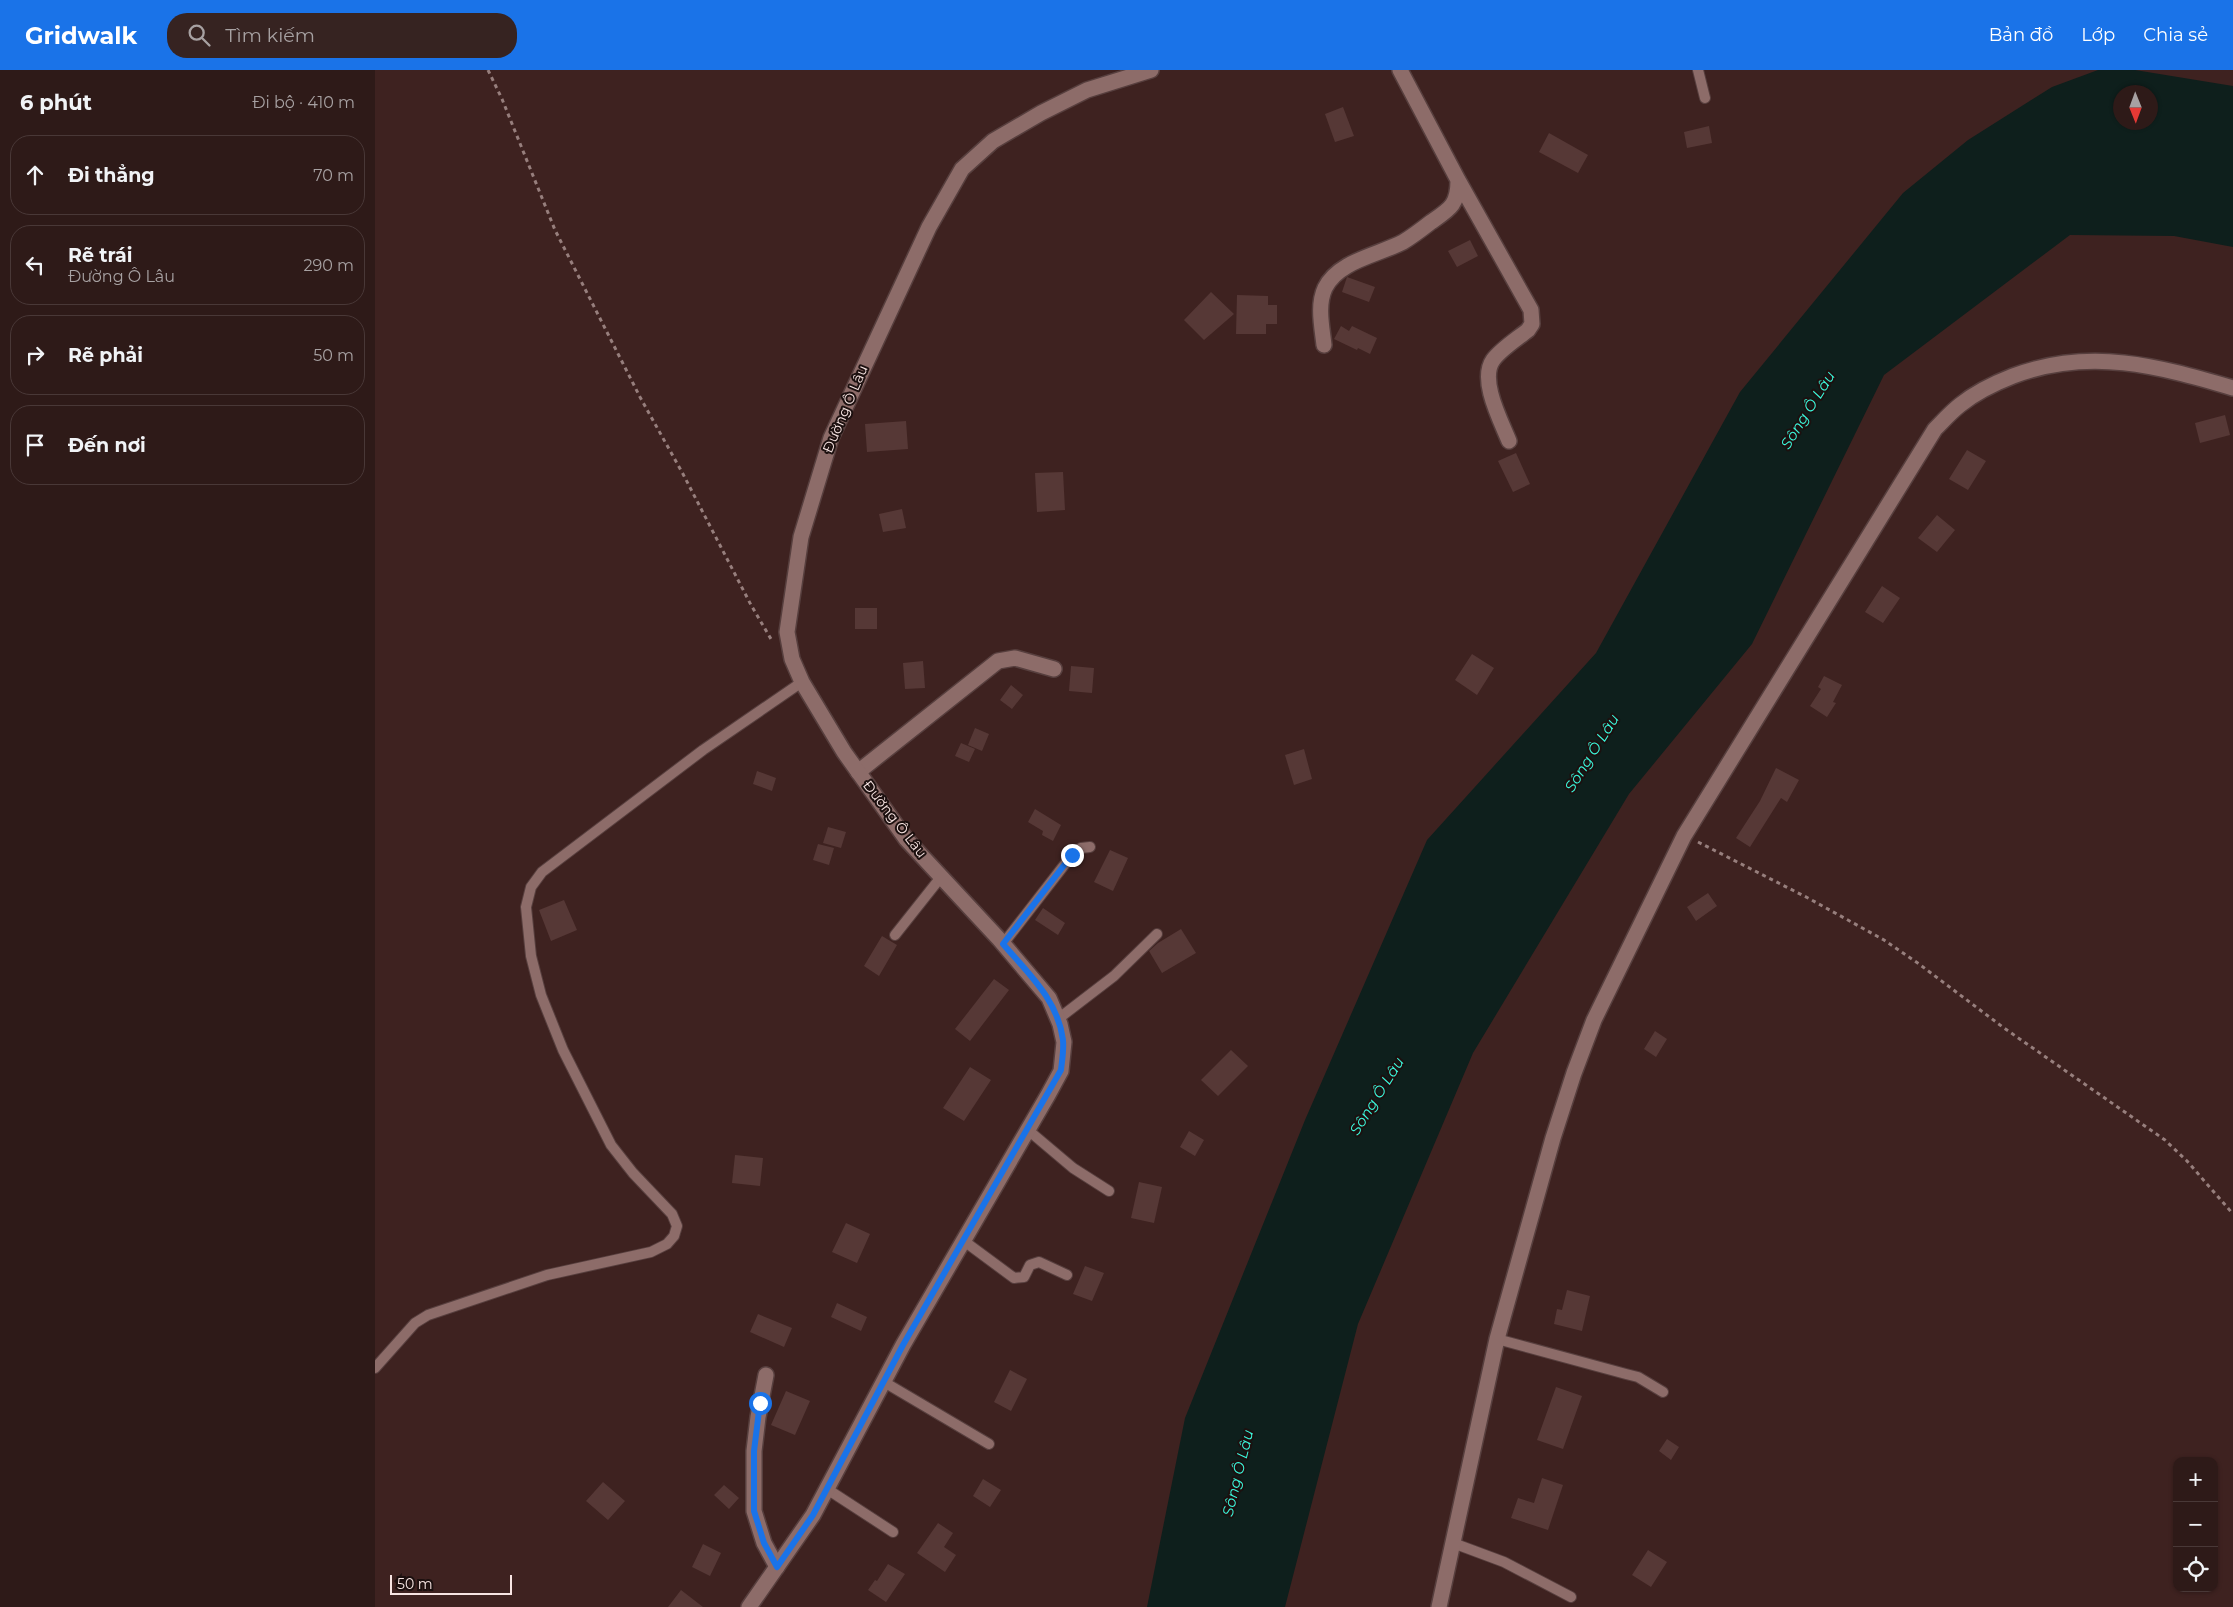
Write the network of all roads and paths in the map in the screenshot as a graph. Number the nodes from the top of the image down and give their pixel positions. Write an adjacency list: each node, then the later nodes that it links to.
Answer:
1 (488, 70): 10 (path)
2 (1151, 70): 10 (street, Đường Ô Lâu)
3 (1400, 70): 6 (street)
4 (1698, 70): 5 (lane)
5 (1705, 98)
6 (1458, 180): 7 (street); 9 (street)
7 (1324, 345)
8 (2233, 388): 14 (street)
9 (1509, 441)
10 (791, 654): 12 (street, Đường Ô Lâu)
11 (1055, 669): 13 (street)
12 (802, 682): 13 (street, Đường Ô Lâu); 27 (lane)
13 (859, 772): 16 (street, Đường Ô Lâu)
14 (1684, 836): 23 (path); 26 (street)
15 (1090, 847): 19 (lane)
16 (941, 876): 18 (lane); 19 (street, Đường Ô Lâu)
17 (1157, 934): 20 (lane)
18 (895, 935)
19 (1003, 944): 20 (street, Đường Ô Lâu)
20 (1058, 1019): 21 (street, Đường Ô Lâu)
21 (1028, 1130): 22 (lane); 24 (street, Đường Ô Lâu)
22 (1109, 1191)
23 (2233, 1214)
24 (964, 1240): 25 (lane); 29 (street, Đường Ô Lâu)
25 (1067, 1276)
26 (1497, 1339): 30 (lane); 34 (street)
27 (375, 1368)
28 (766, 1375): 35 (street)
29 (884, 1382): 31 (lane); 32 (street, Đường Ô Lâu)
30 (1663, 1392)
31 (989, 1444)
32 (827, 1489): 33 (lane); 35 (street, Đường Ô Lâu)
33 (893, 1532)
34 (1453, 1543): 36 (lane); 38 (street)
35 (777, 1567): 37 (street, Đường Ô Lâu)
36 (1571, 1597)
37 (749, 1607)
38 (1439, 1607)

